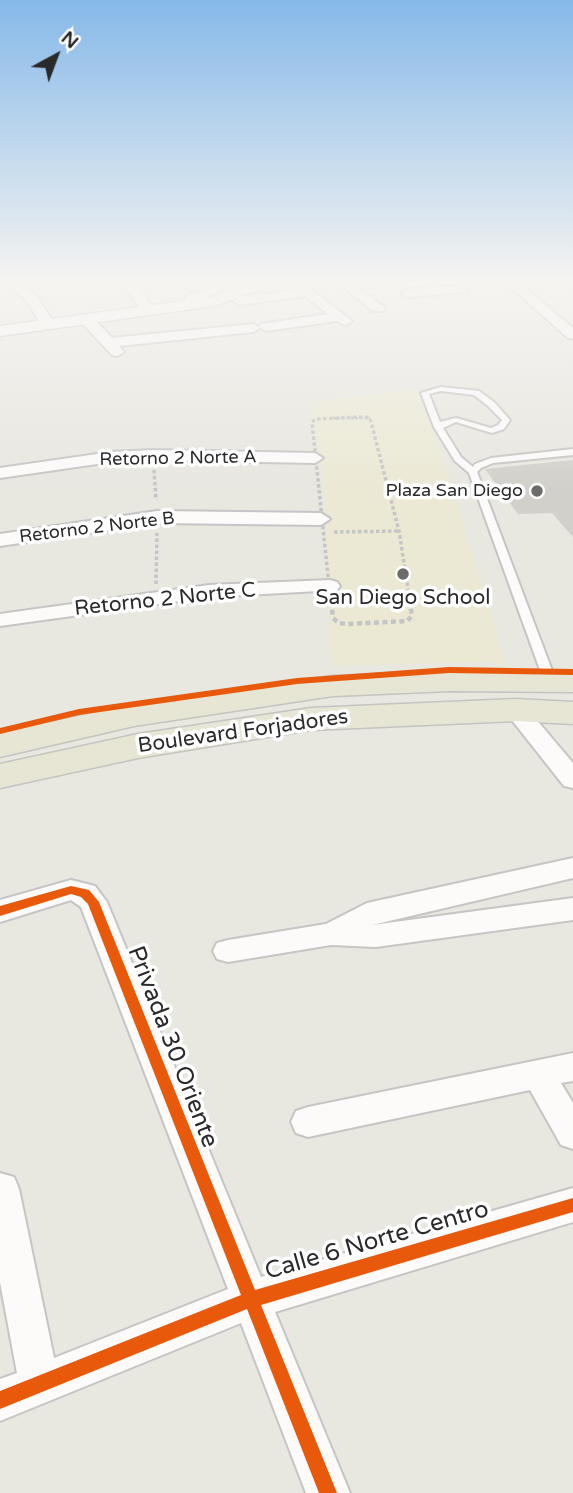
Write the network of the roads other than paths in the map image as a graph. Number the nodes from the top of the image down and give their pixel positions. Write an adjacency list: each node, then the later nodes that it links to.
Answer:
1 (438, 427): 1 (lane); 4 (lane)
2 (573, 452): 4 (lane)
3 (314, 458): 5 (street, Retorno 2 Norte A)
4 (473, 472): 10 (lane)
5 (0, 473)
6 (322, 525): 7 (street, Retorno 2 Norte B)
7 (0, 540)
8 (330, 586): 9 (street, Retorno 2 Norte C)
9 (0, 620)
10 (562, 682): 13 (main road, Boulevard Forjadores)
11 (516, 710): 12 (main road, Boulevard Forjadores); 14 (main road, Boulevard Forjadores); 15 (street)
12 (573, 713)
13 (0, 745)
14 (0, 776)
15 (573, 780)
16 (573, 869): 17 (street)
17 (459, 895): 20 (street); 21 (street)
18 (573, 909): 20 (street)
19 (0, 911): 28 (street, Privada 30 Oriente)
20 (471, 923): 21 (street)
21 (331, 934): 22 (street)
22 (228, 951)
23 (564, 1070): 24 (street); 25 (street)
24 (308, 1122)
25 (573, 1134)
26 (1, 1189): 29 (street)
27 (573, 1205): 28 (street, Calle 6 Norte Centro)
28 (249, 1300): 29 (street, Calle 6 Norte Centro); 31 (street, Privada 30 Oriente)
29 (39, 1383): 30 (street, Calle 6 Norte Centro)
30 (0, 1401)
31 (328, 1493)

